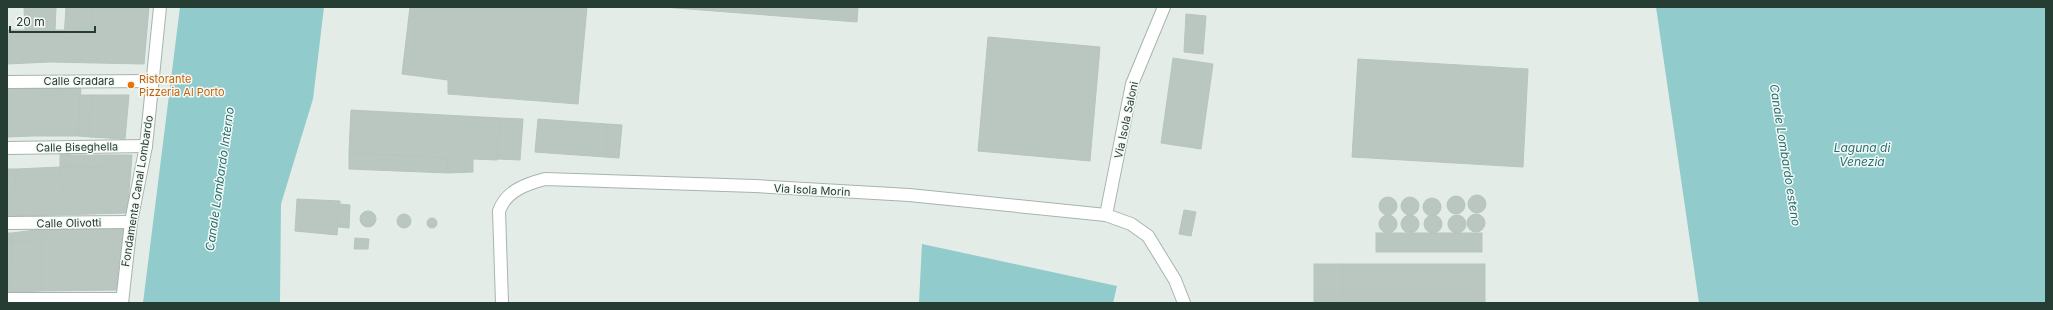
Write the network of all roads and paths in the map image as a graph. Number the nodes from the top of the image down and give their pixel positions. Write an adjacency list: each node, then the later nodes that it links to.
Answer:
1 (160, 7): 3 (street, Fondamenta Canal Lombardo)
2 (1164, 7): 7 (street, Via Isola Saloni)
3 (152, 81): 4 (street, Calle Gradara); 5 (street, Fondamenta Canal Lombardo)
4 (7, 82)
5 (146, 146): 6 (street, Calle Biseghella); 8 (street, Fondamenta Canal Lombardo)
6 (7, 148)
7 (1106, 215): 12 (street, Via Isola Morin); 13 (street, Via Isola Morin)
8 (130, 222): 9 (street, Calle Olivotti); 11 (street, Fondamenta Canal Lombardo)
9 (7, 224)
10 (7, 299): 11 (street)
11 (122, 301)
12 (502, 303)
13 (1184, 303)

